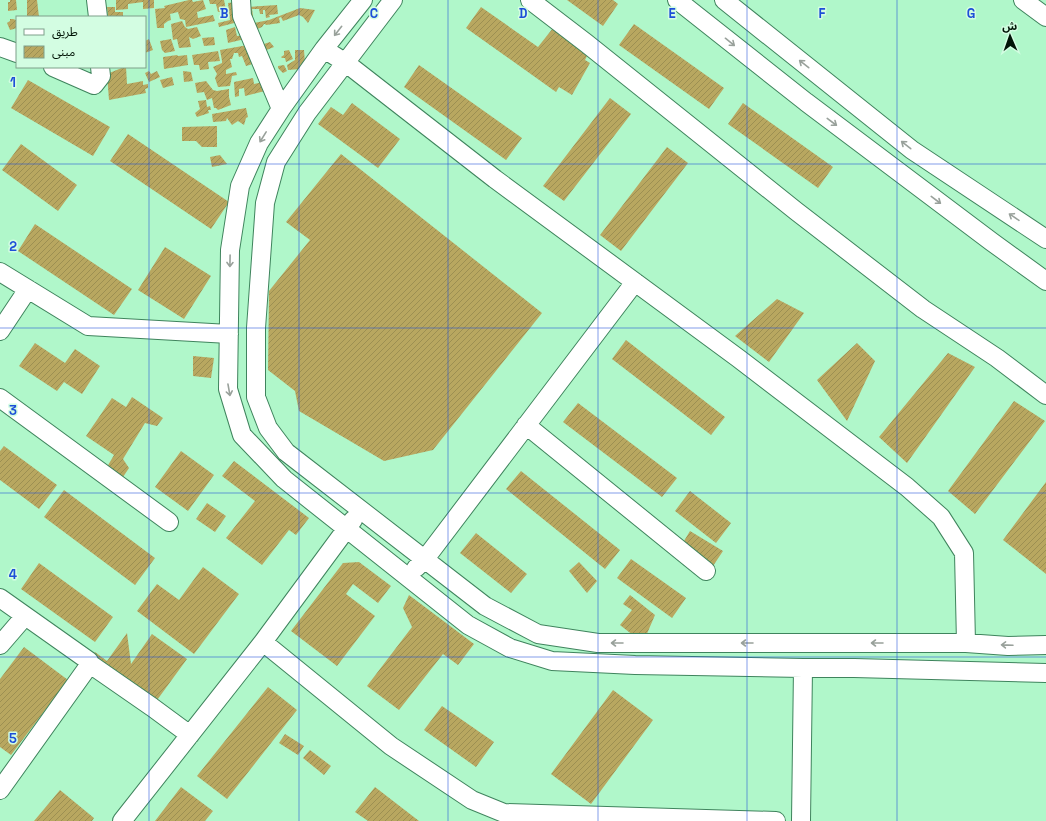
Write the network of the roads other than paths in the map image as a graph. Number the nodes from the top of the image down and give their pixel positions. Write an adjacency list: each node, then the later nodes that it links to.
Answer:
1 (96, 0): 9 (street)
2 (240, 0): 18 (street)
3 (363, 0): 13 (street, one-way to 13)
4 (394, 0): 15 (street)
5 (530, 0): 26 (street)
6 (1023, 0): 10 (street)
7 (680, 1): 11 (street)
8 (729, 2): 11 (street); 19 (street, one-way to 8)
9 (98, 16)
10 (1046, 17)
11 (713, 28): 21 (street, one-way to 21)
12 (0, 47): 14 (street)
13 (324, 49): 15 (street); 18 (street)
14 (16, 53)
15 (346, 63): 22 (street); 29 (street)
16 (55, 68): 17 (street)
17 (100, 68)
18 (281, 109): 25 (street, one-way to 25)
19 (1046, 239)
20 (0, 272): 23 (street)
21 (1046, 281)
22 (635, 282): 28 (street); 38 (street)
23 (28, 289): 24 (street); 25 (street)
24 (0, 330)
25 (229, 334): 31 (street, one-way to 31)
26 (1046, 395)
27 (0, 398): 30 (street)
28 (526, 426): 32 (street); 33 (street)
29 (360, 509): 31 (street); 32 (street)
30 (169, 522)
31 (346, 528): 34 (street); 37 (street)
32 (425, 559): 34 (street); 38 (street, one-way to 32)
33 (706, 571)
34 (407, 577): 42 (street)
35 (0, 598): 36 (street)
36 (24, 616): 39 (street); 41 (street)
37 (263, 642): 44 (street); 47 (street)
38 (966, 643): 40 (street, one-way to 38)
39 (0, 645)
40 (1046, 645)
41 (90, 664): 44 (street); 45 (street)
42 (803, 668): 43 (street); 48 (street)
43 (1046, 673)
44 (190, 736): 46 (street)
45 (0, 790)
46 (122, 821)
47 (776, 821)
48 (801, 821)

